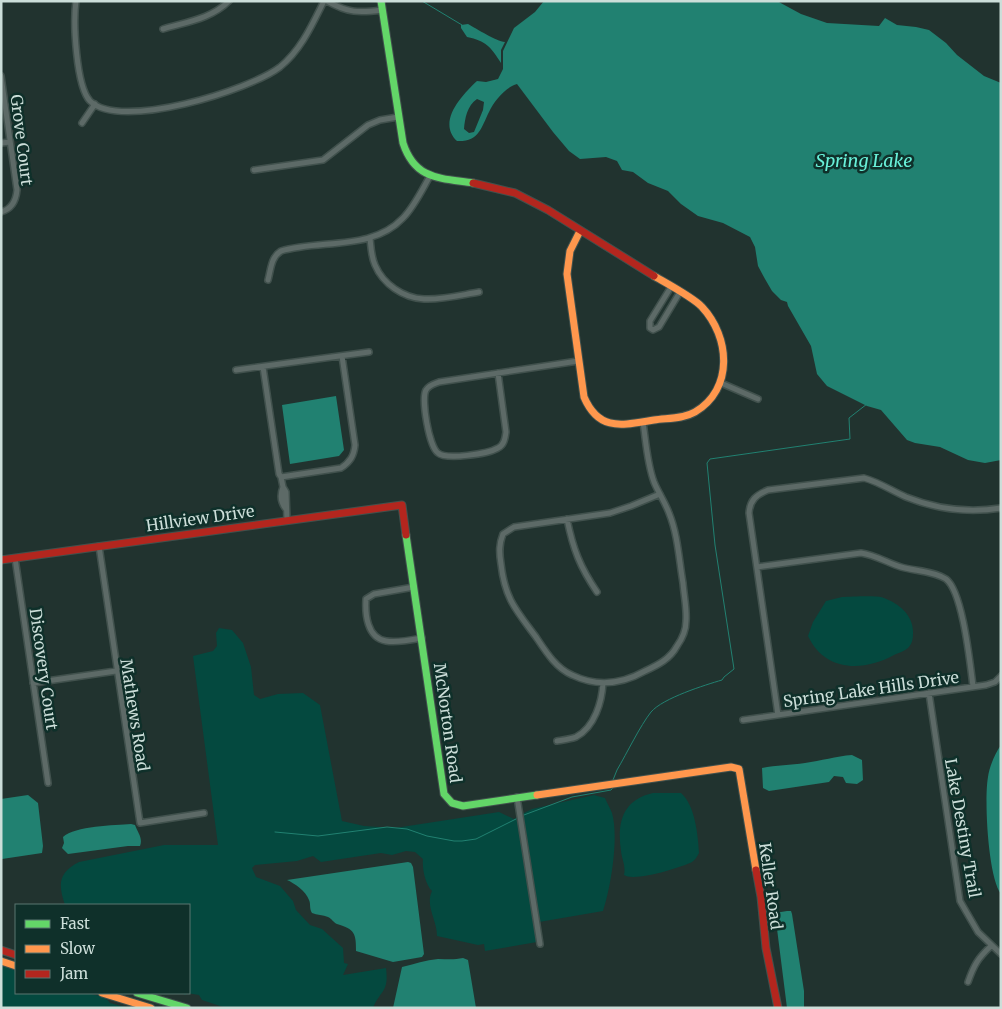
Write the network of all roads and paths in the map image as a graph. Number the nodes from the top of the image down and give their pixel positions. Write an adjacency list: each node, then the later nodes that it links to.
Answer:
1 (76, 1): 8 (street)
2 (229, 1): 6 (street)
3 (326, 1): 5 (street); 8 (street)
4 (381, 1): 5 (street)
5 (382, 10): 9 (street)
6 (163, 29)
7 (1, 76): 11 (street, Grove Court)
8 (95, 104): 10 (street)
9 (398, 117): 13 (street); 14 (street)
10 (82, 122)
11 (10, 142): 12 (street); 15 (street, Grove Court)
12 (1, 143)
13 (254, 170)
14 (430, 176): 16 (street); 17 (street)
15 (1, 212)
16 (580, 231): 19 (street); 24 (street)
17 (370, 238): 18 (street); 20 (street)
18 (268, 280)
19 (671, 287): 21 (street); 21 (street)
20 (478, 292)
21 (680, 292): 28 (street)
22 (369, 352): 23 (street)
23 (342, 356): 25 (street); 31 (street)
24 (578, 361): 27 (street); 30 (street)
25 (263, 367): 26 (street); 31 (street)
26 (236, 370)
27 (498, 373): 27 (street)
28 (722, 383): 29 (street); 30 (street)
29 (758, 398)
30 (644, 422): 32 (street)
31 (281, 477): 36 (street)
32 (660, 494): 35 (street); 47 (street)
33 (402, 505): 36 (street, Hillview Drive); 41 (street, McNorton Road)
34 (1001, 508): 40 (street)
35 (567, 519): 42 (street); 47 (street)
36 (288, 520): 37 (street, Hillview Drive)
37 (99, 546): 38 (street, Hillview Drive); 44 (street, Mathews Road)
38 (15, 558): 39 (street, Hillview Drive); 46 (street, Discovery Court)
39 (1, 560)
40 (757, 567): 48 (street); 50 (street)
41 (414, 587): 43 (street, McNorton Road); 43 (street)
42 (597, 592)
43 (422, 638): 55 (street, McNorton Road)
44 (116, 671): 46 (street); 56 (street, Mathews Road)
45 (1001, 676): 48 (street, Spring Lake Hills Drive)
46 (33, 683): 54 (street, Discovery Court)
47 (603, 683): 52 (street)
48 (973, 686): 49 (street, Spring Lake Hills Drive)
49 (929, 693): 50 (street, Spring Lake Hills Drive); 58 (street, Lake Destiny Trail)
50 (778, 715): 51 (street, Spring Lake Hills Drive)
51 (743, 720)
52 (557, 741)
53 (739, 769): 55 (street, McNorton Road); 69 (street, Keller Road)
54 (48, 783)
55 (517, 797): 57 (street)
56 (204, 813)
57 (540, 944)
58 (991, 946): 60 (street, Lake Destiny Trail); 64 (street)
59 (1, 950): 61 (street)
60 (1001, 954)
61 (15, 955)
62 (1, 961): 63 (street)
63 (15, 966)
64 (968, 982)
65 (105, 994): 67 (street)
66 (140, 994): 68 (street)
67 (151, 1008)
68 (187, 1008)
69 (778, 1008)

